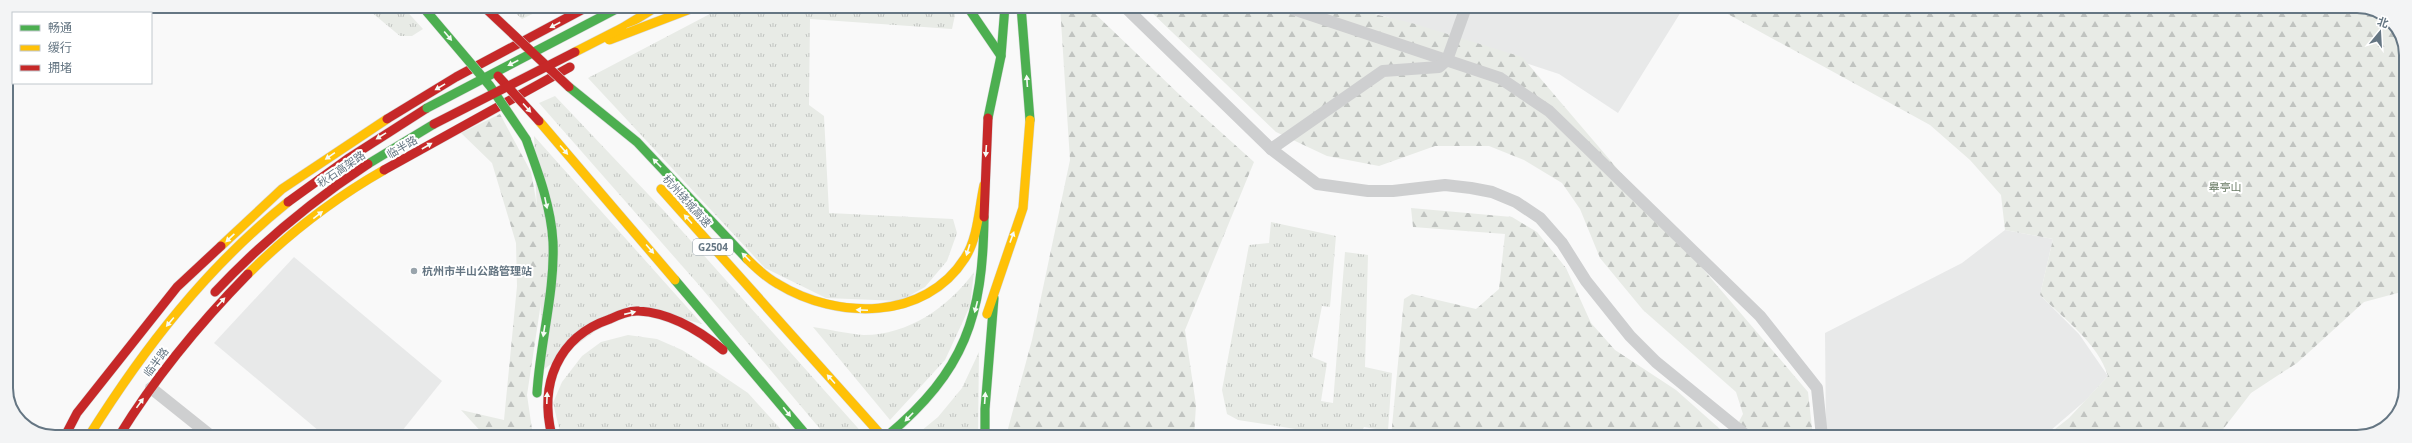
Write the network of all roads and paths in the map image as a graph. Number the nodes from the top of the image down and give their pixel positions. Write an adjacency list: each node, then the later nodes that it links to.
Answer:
1 (428, 13): 31 (main road, one-way to 31, bridge)
2 (490, 13): 21 (main road, bridge)
3 (576, 13): 32 (main road, one-way to 32)
4 (609, 13): 33 (main road, 秋石高架路, one-way to 33, bridge)
5 (647, 13): 17 (main road, 秋石高架路, bridge)
6 (666, 13): 15 (main road)
7 (680, 13): 17 (main road, bridge)
8 (972, 13): 18 (main road)
9 (1004, 13): 18 (main road)
10 (1022, 13): 26 (main road, one-way to 10)
11 (1131, 13): 23 (street)
12 (1306, 13): 19 (street)
13 (1464, 13): 19 (street)
14 (994, 16): 18 (main road)
15 (598, 51)
16 (477, 52): 30 (main road, one-way to 30, bridge)
17 (573, 54): 27 (main road, 秋石高架路, bridge)
18 (1001, 56): 25 (main road, one-way to 25)
19 (1448, 60): 23 (street); 42 (street)
20 (578, 63): 29 (main road, 临半路, one-way to 20)
21 (569, 87): 22 (main road); 25 (main road, one-way to 21)
22 (612, 134)
23 (1271, 149): 41 (street)
24 (655, 182): 38 (main road, 杭州绕城高速 / G2504, one-way to 24)
25 (984, 185): 39 (main road, one-way to 39)
26 (994, 287): 28 (main road); 40 (main road, one-way to 26)
27 (207, 301)
28 (981, 329)
29 (151, 388): 34 (main road, 临半路, one-way to 29); 35 (street)
30 (771, 393): 36 (main road, one-way to 30); 37 (main road, one-way to 37)
31 (537, 404)
32 (69, 430)
33 (93, 430)
34 (123, 430)
35 (204, 430)
36 (551, 430)
37 (802, 430)
38 (877, 430)
39 (894, 430)
40 (985, 430)
41 (1739, 430)
42 (1821, 430)

